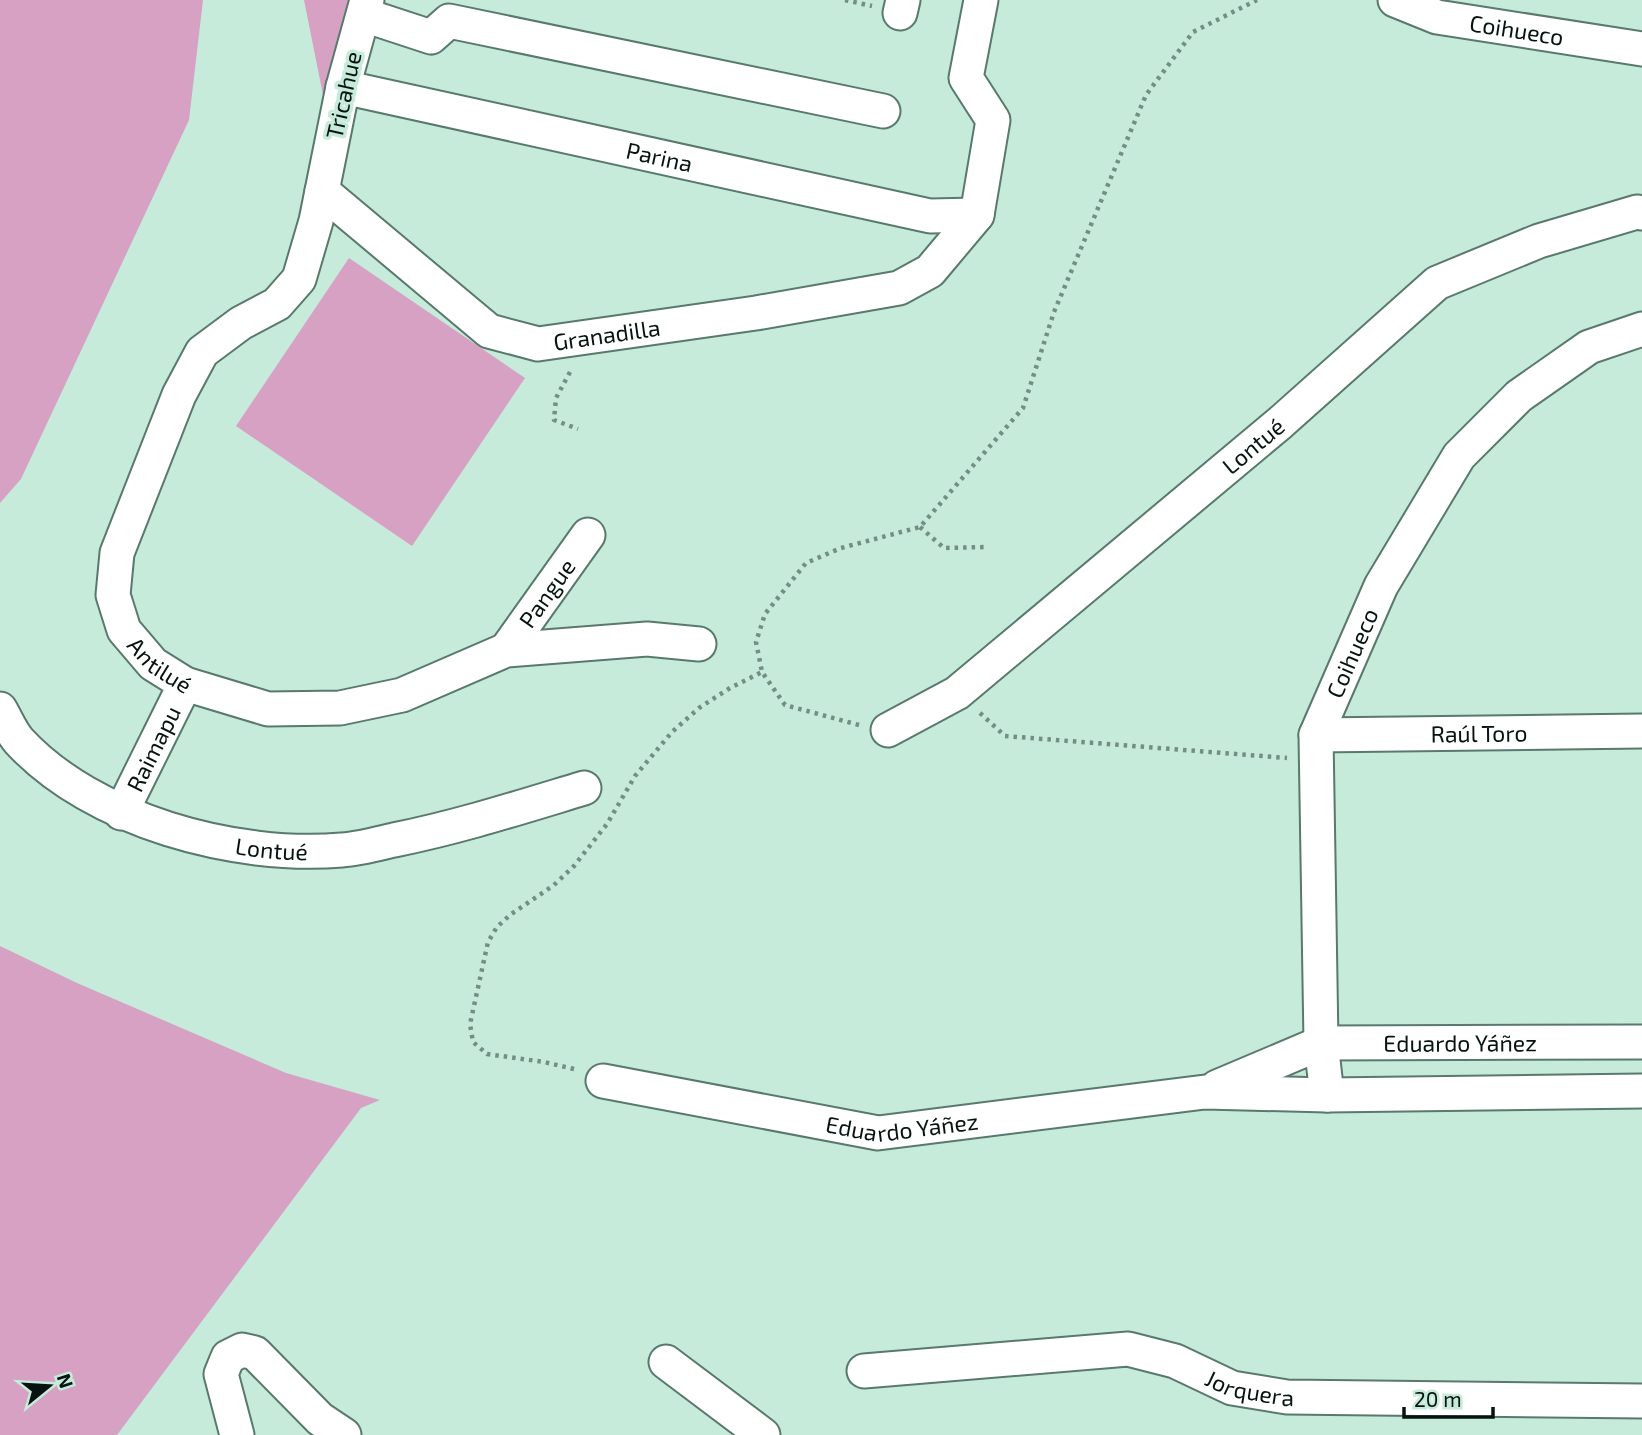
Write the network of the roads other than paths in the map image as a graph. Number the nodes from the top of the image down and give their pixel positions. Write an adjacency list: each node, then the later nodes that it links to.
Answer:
1 (981, 0): 9 (street)
2 (1395, 0): 4 (street, Coihueco)
3 (365, 8): 5 (street, Tricahue); 6 (street)
4 (1642, 49)
5 (343, 87): 7 (street, Tricahue); 9 (street, Parina)
6 (883, 111)
7 (322, 191): 9 (street, Granadilla); 14 (street, Antilué)
8 (1642, 213): 16 (street, Lontué)
9 (976, 215)
10 (1642, 329): 18 (street, Coihueco)
11 (588, 535): 13 (street, Pangue)
12 (699, 643): 13 (street, Antilué)
13 (506, 650): 14 (street, Antilué)
14 (185, 684): 20 (street, Raimapu)
15 (0, 709): 20 (street, Lontué)
16 (888, 730)
17 (1642, 731): 18 (street, Raúl Toro)
18 (1316, 748): 22 (street, Coihueco)
19 (584, 788): 20 (street, Lontué)
20 (121, 813)
21 (1642, 1042): 22 (street, Eduardo Yáñez)
22 (1321, 1043): 25 (street, Eduardo Yáñez); 26 (street, Coihueco)
23 (603, 1081): 25 (street, Eduardo Yáñez)
24 (1642, 1091): 26 (street, Eduardo Yáñez)
25 (1205, 1092): 26 (street, Eduardo Yáñez)
26 (1327, 1095)
27 (666, 1362): 32 (street)
28 (864, 1371): 29 (street, Jorquera)
29 (1642, 1401)
30 (237, 1435): 31 (street)
31 (344, 1435)
32 (763, 1435)

